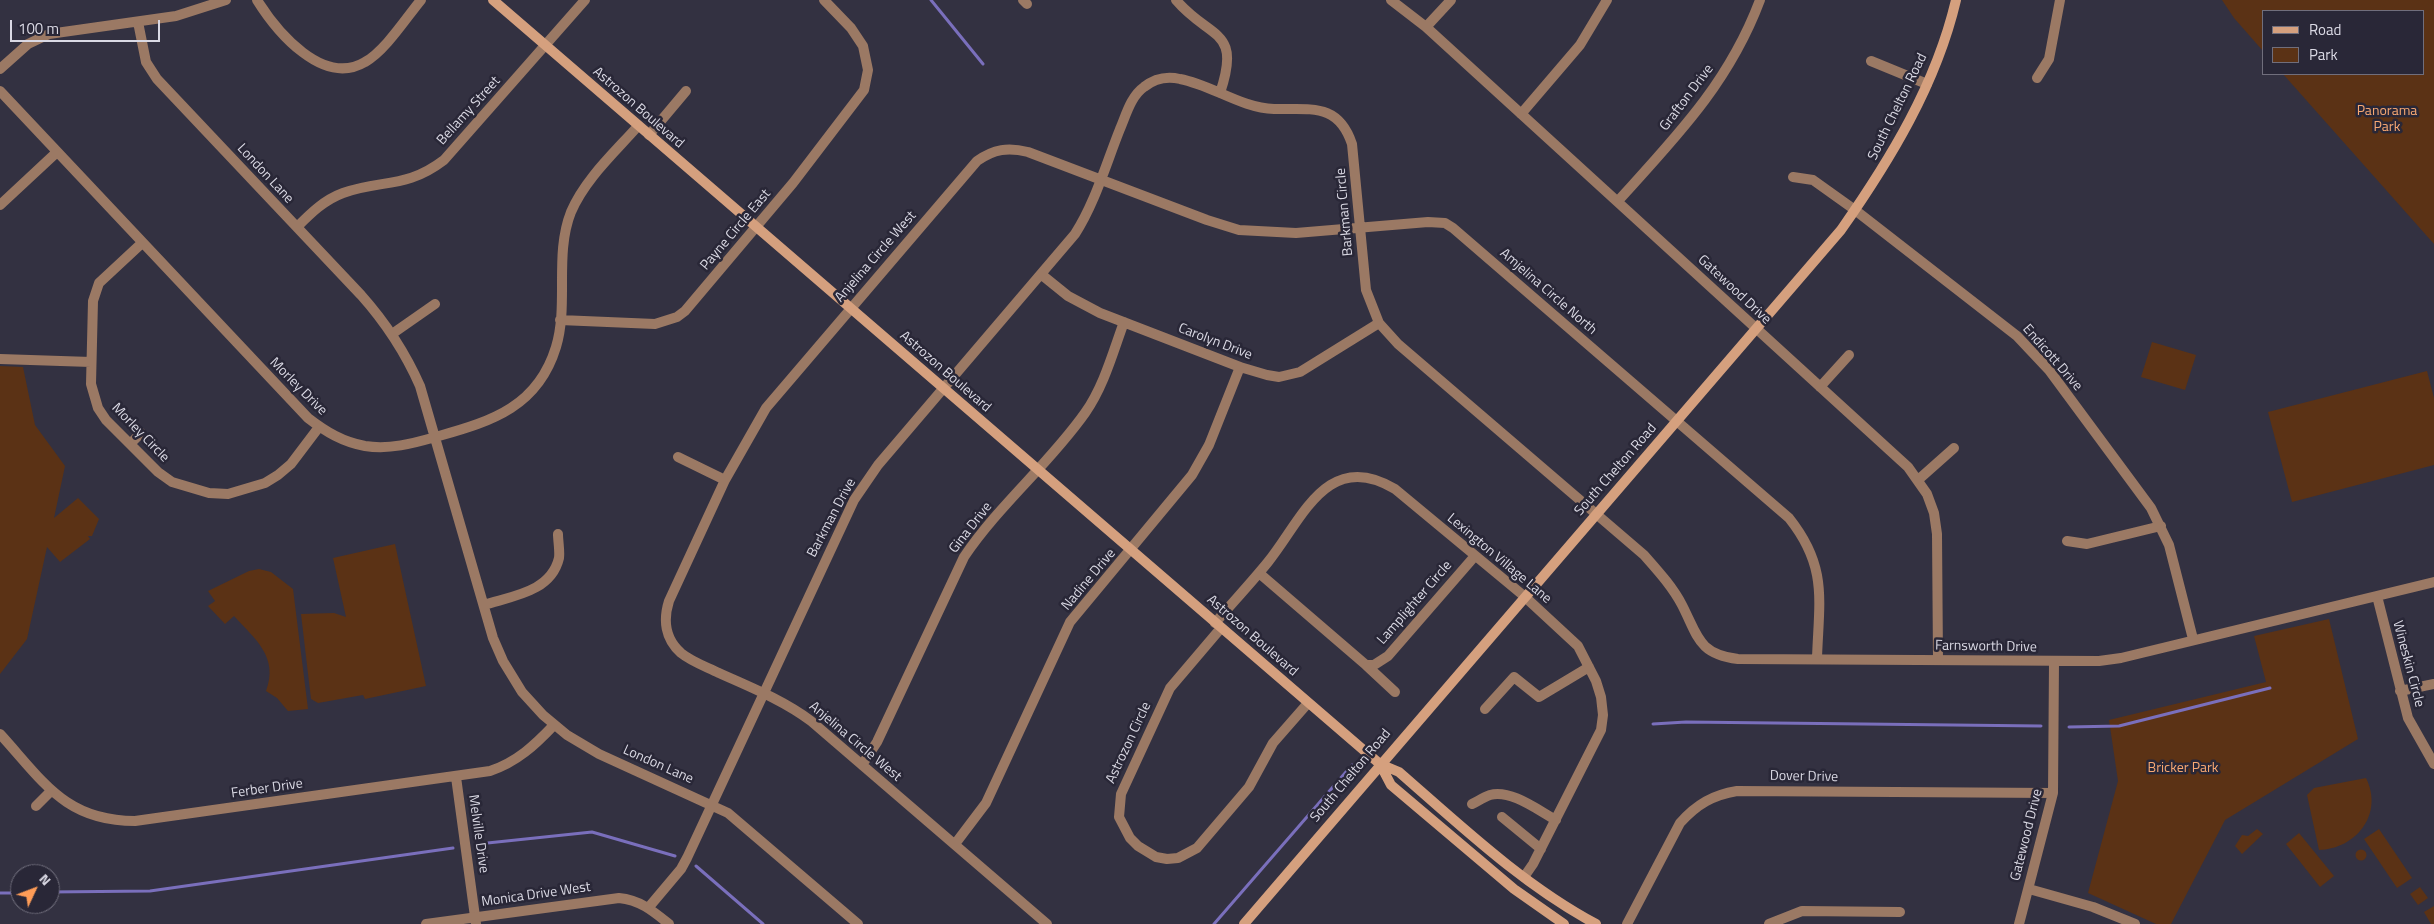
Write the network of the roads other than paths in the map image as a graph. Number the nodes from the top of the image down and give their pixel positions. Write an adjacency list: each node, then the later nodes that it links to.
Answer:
1 (226, 0): 14 (street)
2 (257, 0): 3 (street)
3 (421, 0)
4 (493, 0): 16 (main road, Astrozon Boulevard)
5 (585, 0): 16 (street, Bellamy Street)
6 (824, 0): 34 (street, Payne Circle East)
7 (1176, 0): 23 (street)
8 (1391, 0): 15 (street, Gatewood Drive)
9 (1451, 0): 15 (street)
10 (1607, 0): 24 (street)
11 (1760, 0): 30 (street, Grafton Drive)
12 (1956, 0): 20 (main road, South Chelton Road)
13 (2060, 0): 19 (street)
14 (138, 22): 18 (street); 33 (street, London Lane)
15 (1426, 27): 24 (street, Gatewood Drive)
16 (545, 45): 25 (main road, Astrozon Boulevard); 33 (street, Bellamy Street)
17 (1871, 61): 20 (street)
18 (0, 69)
19 (2037, 78)
20 (1928, 84): 32 (main road, South Chelton Road)
21 (0, 91): 27 (street, Morley Drive)
22 (686, 91): 26 (street)
23 (1220, 93): 29 (street, Barkman Circle); 35 (street, Barkman Circle)
24 (1521, 114): 30 (street, Gatewood Drive)
25 (638, 126): 26 (main road, Astrozon Boulevard); 40 (street, Morley Drive)
26 (649, 135): 34 (main road, Astrozon Boulevard)
27 (57, 152): 31 (street); 36 (street, Morley Drive)
28 (1793, 177): 32 (street, Endicott Drive)
29 (1099, 180): 35 (street, Amjelina Circle North); 37 (street, Barkman Drive); 39 (street, Anjelina Circle West)
30 (1618, 201): 43 (street, Gatewood Drive)
31 (0, 206)
32 (1855, 210): 43 (main road, South Chelton Road); 62 (street, Endicott Drive)
33 (297, 227): 44 (street, London Lane)
34 (756, 227): 39 (main road, Astrozon Boulevard); 40 (street, Payne Circle East)
35 (1360, 228): 42 (street, Barkman Circle); 51 (street, Amjelina Circle North)
36 (142, 242): 47 (street, Morley Circle); 52 (street, Morley Drive)
37 (1042, 275): 41 (street, Carolyn Drive); 50 (street, Barkman Drive)
38 (435, 304): 44 (street)
39 (850, 308): 50 (main road, Astrozon Boulevard); 59 (street, Anjelina Circle West)
40 (560, 320): 54 (street, Morley Drive)
41 (1124, 322): 48 (street, Carolyn Drive); 58 (street, Gina Drive)
42 (1379, 323): 48 (street, Carolyn Drive); 61 (street, Barkman Circle)
43 (1756, 328): 49 (street, Gatewood Drive); 51 (main road, South Chelton Road)
44 (392, 334): 54 (street, London Lane)
45 (1849, 355): 49 (street)
46 (0, 359): 47 (street)
47 (91, 362): 55 (street, Morley Circle)
48 (1240, 367): 65 (street, Nadine Drive)
49 (1820, 387): 60 (street, Gatewood Drive)
50 (943, 388): 58 (main road, Astrozon Boulevard); 82 (street, Barkman Drive)
51 (1676, 421): 61 (main road, South Chelton Road); 74 (street, Amjelina Circle North)
52 (319, 427): 54 (street, Morley Drive); 55 (street, Morley Circle)
53 (141, 434): 55 (street)
54 (436, 437): 71 (street, London Lane)
55 (130, 444)
56 (1954, 448): 60 (street)
57 (678, 458): 59 (street)
58 (1038, 470): 65 (main road, Astrozon Boulevard); 89 (street, Gina Drive)
59 (725, 480): 82 (street, Anjelina Circle West)
60 (1918, 480): 75 (street, Gatewood Drive)
61 (1596, 515): 69 (main road, South Chelton Road); 74 (street, Farnsworth Drive)
62 (2161, 526): 64 (street); 73 (street, Endicott Drive)
63 (558, 534): 71 (street)
64 (2067, 541)
65 (1132, 550): 72 (main road, Astrozon Boulevard); 98 (street, Nadine Drive)
66 (1474, 557): 67 (street, Lexington Village Lane); 69 (street, Lexington Village Lane); 77 (street, Lamplighter Circle)
67 (1258, 573): 72 (street, Lexington Village Lane); 77 (street)
68 (2434, 582): 70 (street, Farnsworth Drive)
69 (1524, 596): 78 (street, Lexington Village Lane); 87 (main road, South Chelton Road)
70 (2377, 596): 73 (street, Farnsworth Drive); 80 (street, Wineskin Circle)
71 (484, 605): 85 (street, London Lane)
72 (1218, 625): 83 (main road, Astrozon Boulevard); 83 (street, Astrozon Circle)
73 (2194, 639): 76 (street, Farnsworth Drive)
74 (1818, 658): 75 (street, Farnsworth Drive)
75 (1938, 660): 76 (street, Farnsworth Drive)
76 (2054, 662): 92 (street, Gatewood Drive)
77 (1366, 665): 81 (street)
78 (1589, 667): 84 (street); 97 (street, Lexington Village Lane)
79 (2434, 684): 80 (street)
80 (2400, 691): 88 (street, Wineskin Circle)
81 (1395, 692)
82 (763, 694): 89 (street, Anjelina Circle West); 93 (street, Barkman Drive)
83 (1308, 703): 87 (main road, Astrozon Boulevard)
84 (1485, 709)
85 (554, 725): 90 (street, Ferber Drive); 93 (street, London Lane)
86 (0, 734): 91 (street, Ferber Drive)
87 (1380, 764): 100 (main road, Astrozon Boulevard); 109 (main road, South Chelton Road); 110 (main road, Astrozon Boulevard)
88 (2434, 764)
89 (862, 765): 98 (street, Anjelina Circle West)
90 (456, 777): 91 (street, Ferber Drive); 104 (street, Melville Drive)
91 (51, 791): 95 (street)
92 (2053, 794): 101 (street, Gatewood Drive); 112 (street, Dover Drive)
93 (712, 804): 102 (street, Barkman Drive); 107 (street, London Lane)
94 (1472, 804): 97 (street)
95 (36, 806)
96 (1502, 817): 99 (street)
97 (1556, 820): 99 (street, Lexington Village Lane)
98 (955, 844): 108 (street, Anjelina Circle West)
99 (1541, 849): 100 (street, Lexington Village Lane)
100 (1524, 877): 111 (main road, Astrozon Boulevard)
101 (2029, 889): 114 (street, Gatewood Drive); 115 (street)
102 (649, 907): 104 (street, Monica Drive West); 106 (street)
103 (1900, 912): 113 (street)
104 (476, 921): 105 (street, Monica Drive West)
105 (426, 924)
106 (669, 924)
107 (858, 924)
108 (1047, 924)
109 (1244, 924)
110 (1564, 924)
111 (1596, 924)
112 (1627, 924)
113 (1768, 924)
114 (2019, 924)
115 (2135, 924)

